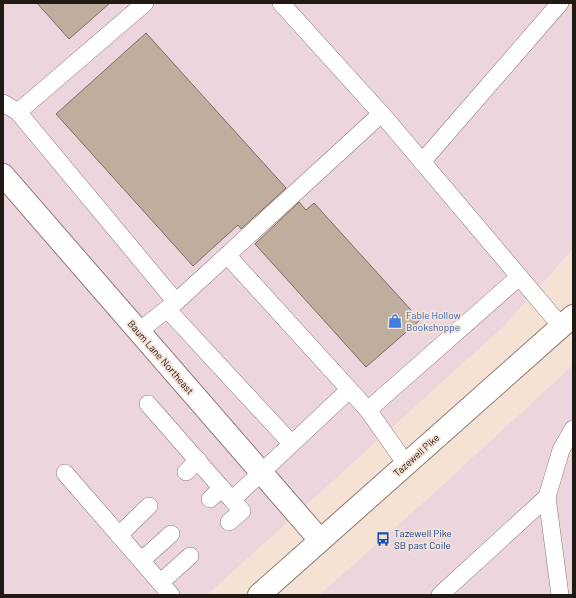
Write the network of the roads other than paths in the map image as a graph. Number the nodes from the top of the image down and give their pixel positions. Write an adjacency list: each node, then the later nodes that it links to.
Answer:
1 (145, 3): 5 (lane)
2 (281, 3): 6 (lane)
3 (560, 3): 7 (lane)
4 (3, 103): 5 (lane)
5 (18, 112): 11 (lane)
6 (381, 114): 7 (lane); 9 (lane)
7 (422, 162): 10 (lane)
8 (3, 175): 13 (street, Baum Lane Northeast)
9 (227, 255): 11 (lane); 14 (lane)
10 (520, 277): 12 (lane); 16 (lane)
11 (172, 306): 13 (lane); 18 (lane)
12 (567, 321): 19 (street, Tazewell Pike)
13 (139, 331): 20 (street, Baum Lane Northeast)
14 (349, 390): 16 (lane); 18 (lane)
15 (148, 404): 22 (lane)
16 (368, 410): 19 (lane)
17 (573, 429): 23 (lane)
18 (290, 443): 20 (lane)
19 (406, 464): 28 (street, Tazewell Pike)
20 (261, 472): 22 (lane); 28 (street, Baum Lane Northeast)
21 (65, 473): 26 (lane)
22 (221, 495): 25 (lane)
23 (547, 497): 34 (lane); 35 (lane)
24 (149, 506): 26 (lane)
25 (229, 522)
26 (119, 534): 30 (lane)
27 (171, 534): 30 (lane)
28 (320, 540): 32 (street, Tazewell Pike)
29 (190, 556): 31 (lane)
30 (142, 560): 31 (lane)
31 (160, 582): 33 (lane)
32 (264, 594)
33 (171, 595)
34 (440, 595)
35 (560, 595)

